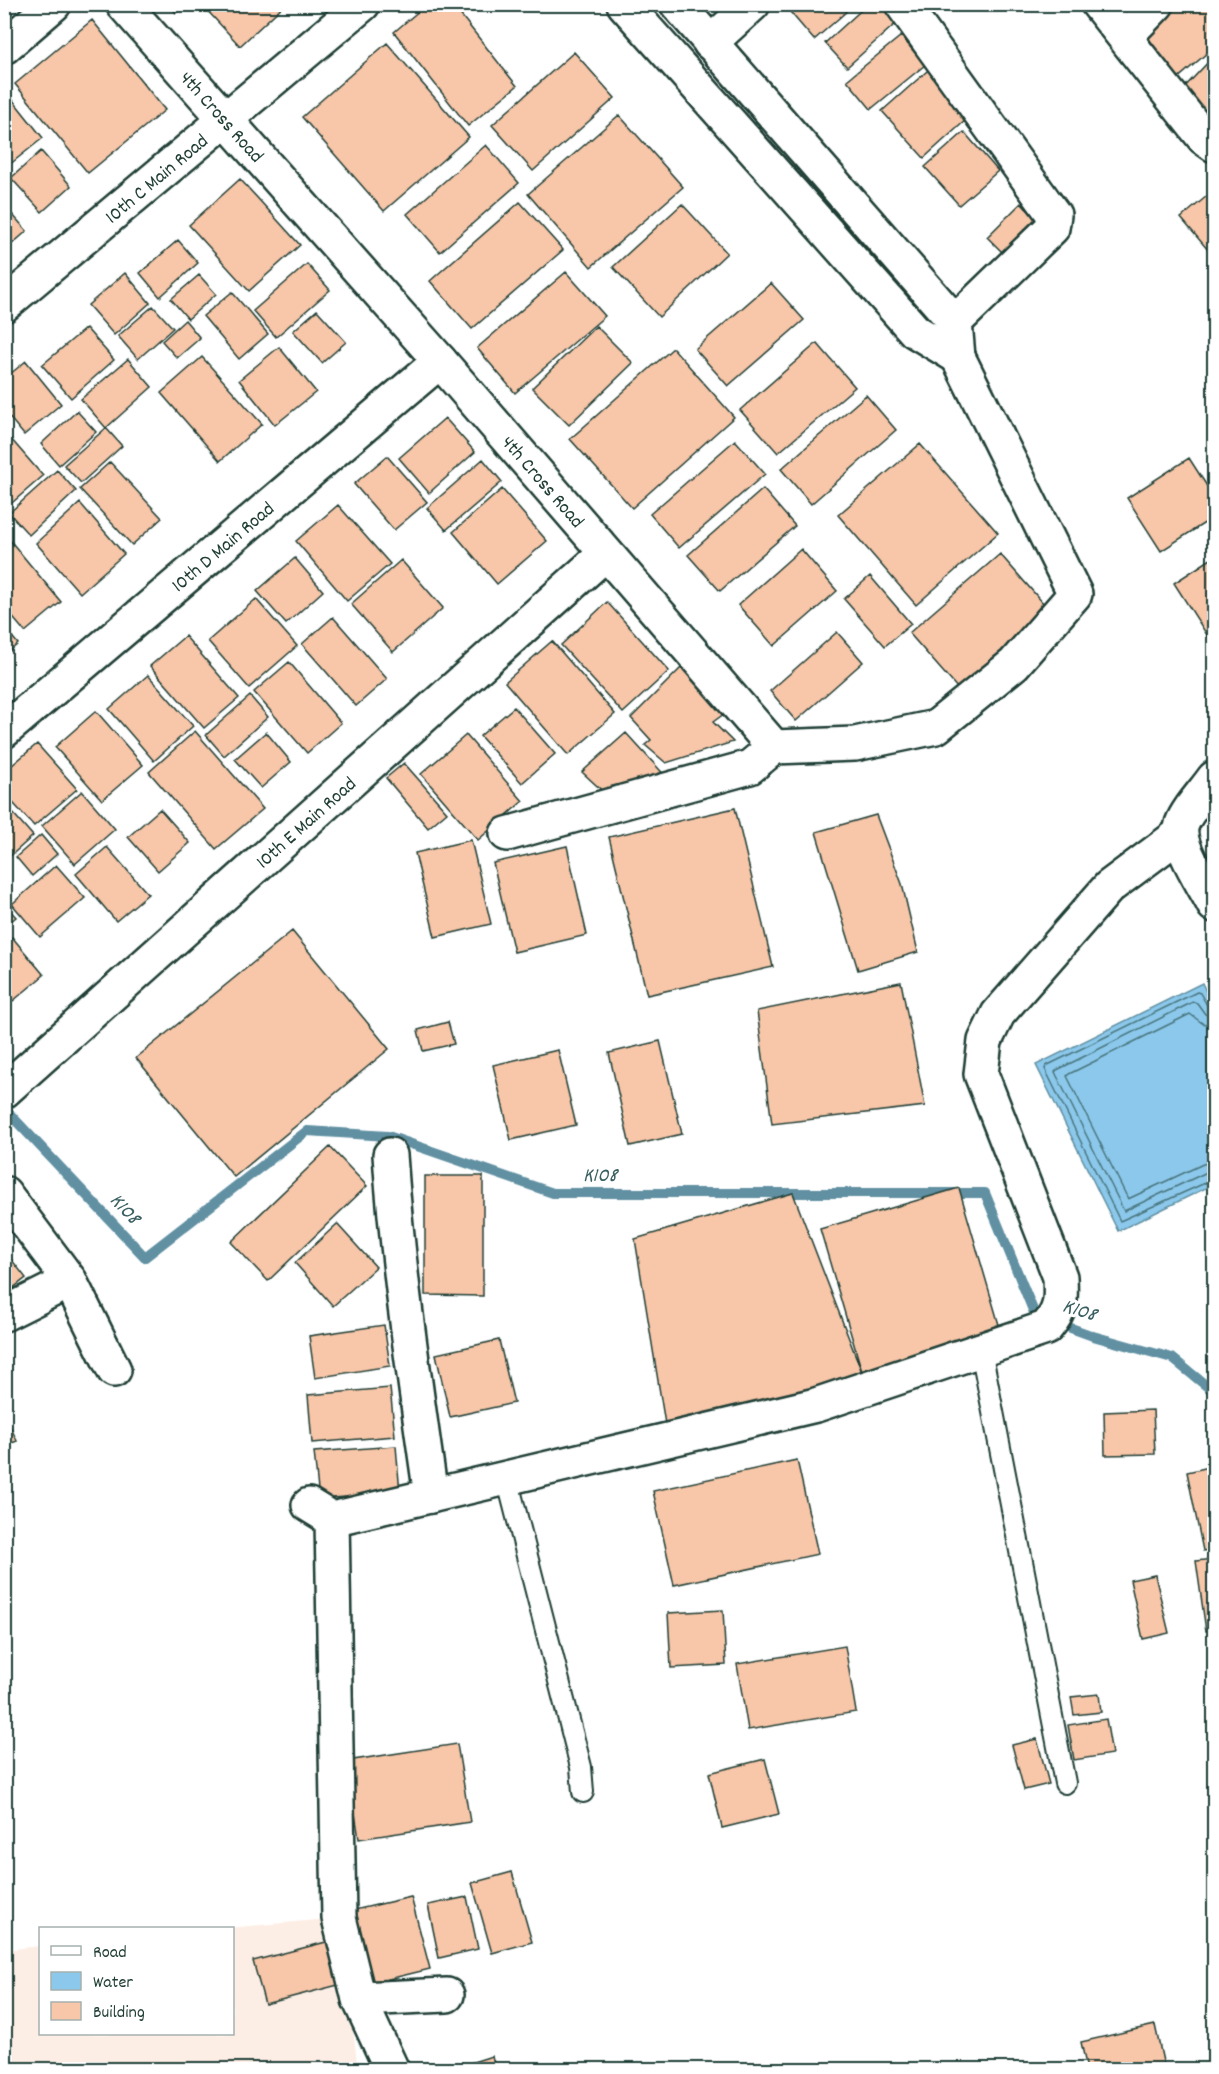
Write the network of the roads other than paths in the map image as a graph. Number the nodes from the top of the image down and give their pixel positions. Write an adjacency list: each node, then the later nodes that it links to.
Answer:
1 (54, 4): 12 (street)
2 (123, 4): 13 (street, 4th Cross Road)
3 (363, 4): 13 (street, 10th C Main Road)
4 (624, 4): 17 (street)
5 (676, 4): 11 (street)
6 (753, 4): 11 (street)
7 (902, 4): 16 (street)
8 (1098, 4): 10 (street)
9 (1157, 4): 10 (street)
10 (1125, 37): 14 (street)
11 (710, 43): 16 (street)
12 (4, 47)
13 (225, 120): 15 (street, 10th C Main Road); 18 (street, 4th Cross Road)
14 (1215, 145)
15 (4, 305)
16 (955, 322): 17 (street)
17 (958, 357): 21 (street)
18 (440, 361): 19 (street, 4th Cross Road); 20 (street, 10th D Main Road)
19 (606, 554): 21 (street, 4th Cross Road); 26 (street, 10th E Main Road)
20 (4, 731)
21 (774, 747): 23 (street)
22 (1215, 778): 24 (street)
23 (507, 834)
24 (1180, 834): 25 (street); 31 (street)
25 (1215, 905)
26 (4, 1090)
27 (390, 1155): 34 (street)
28 (4, 1193): 29 (street)
29 (70, 1281): 30 (street); 32 (street)
30 (4, 1314)
31 (981, 1350): 33 (street); 35 (lane)
32 (114, 1370)
33 (507, 1478): 34 (street); 36 (lane)
34 (431, 1496): 38 (street)
35 (1065, 1783)
36 (583, 1792)
37 (447, 1995): 38 (street)
38 (359, 1999): 39 (street)
39 (392, 2070)

